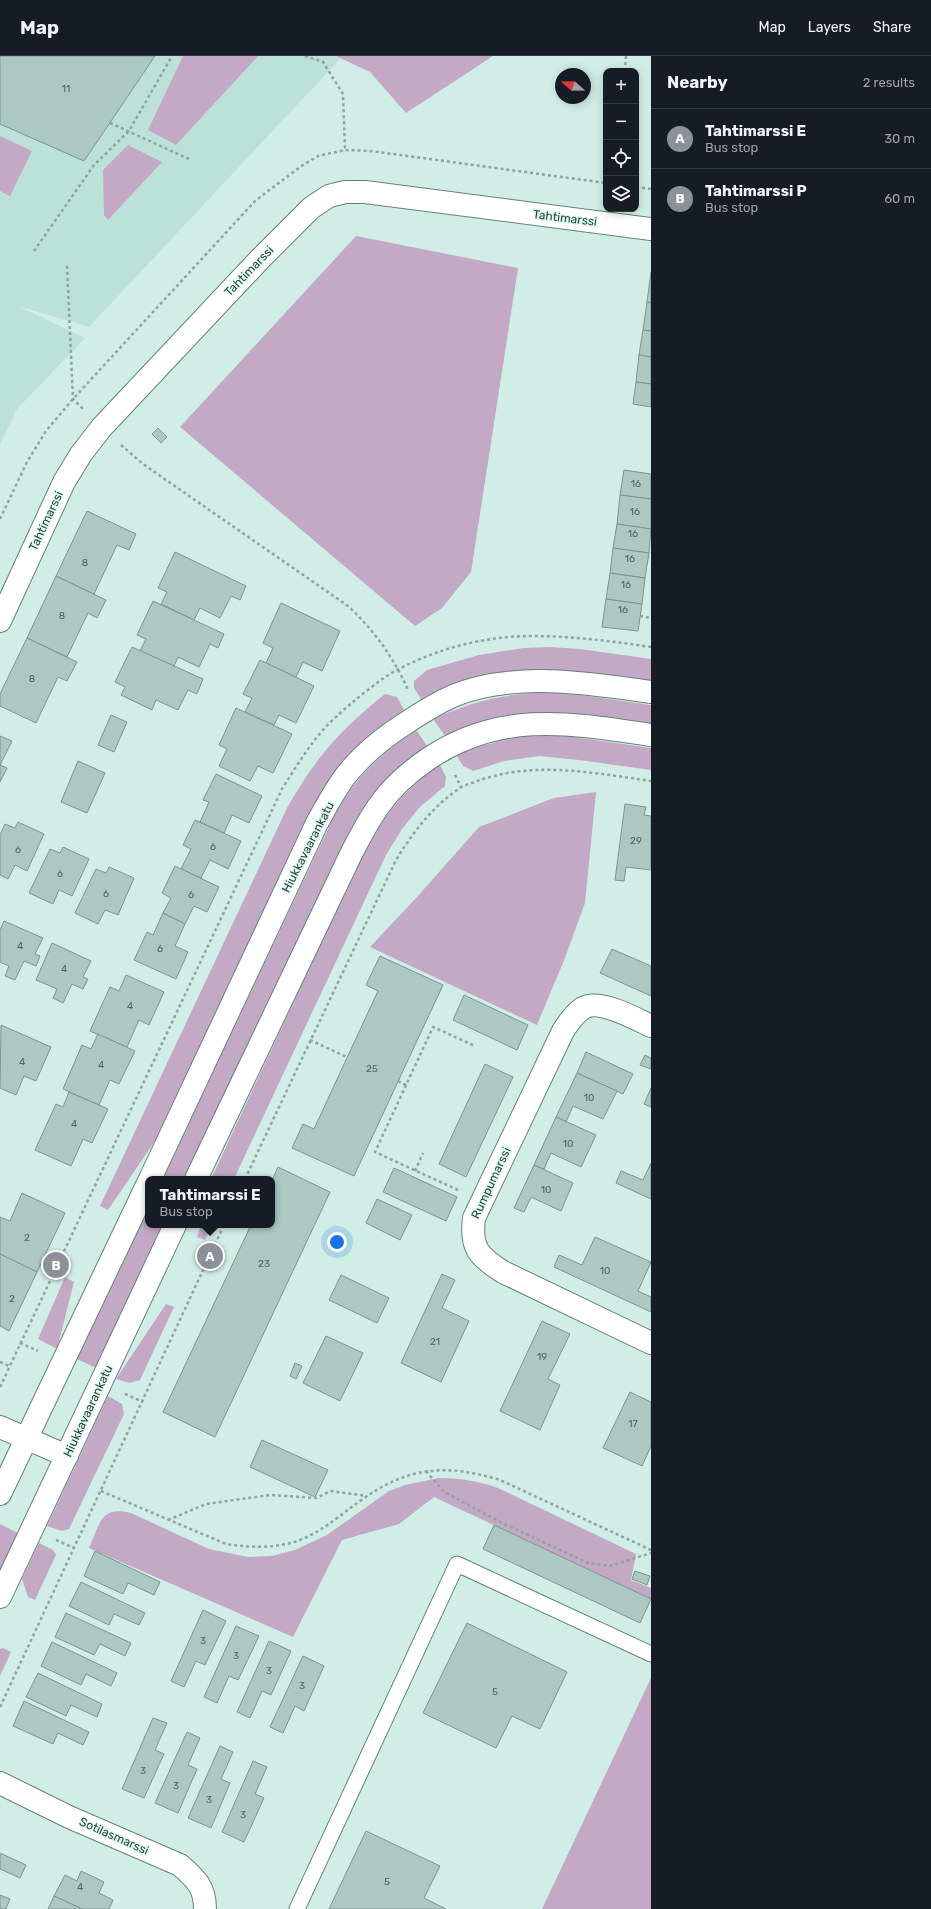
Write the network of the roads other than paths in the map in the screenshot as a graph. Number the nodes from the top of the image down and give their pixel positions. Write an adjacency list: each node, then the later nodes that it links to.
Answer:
1 (651, 229): 2 (street, Tahtimarssi)
2 (0, 621)
3 (651, 692): 6 (street, Hiukkavaarankatu)
4 (651, 735): 7 (street)
5 (651, 1026): 10 (street, Rumpumarssi)
6 (151, 1176)
7 (197, 1176)
8 (145, 1189): 12 (street)
9 (174, 1228): 13 (street, Hiukkavaarankatu)
10 (651, 1343)
11 (0, 1427): 12 (street)
12 (27, 1438): 13 (street); 14 (street)
13 (67, 1456): 15 (street, Hiukkavaarankatu)
14 (0, 1494)
15 (0, 1597)
16 (651, 1654): 19 (lane)
17 (0, 1783): 18 (street, Sotilasmarssi)
18 (206, 1909)
19 (297, 1909)

